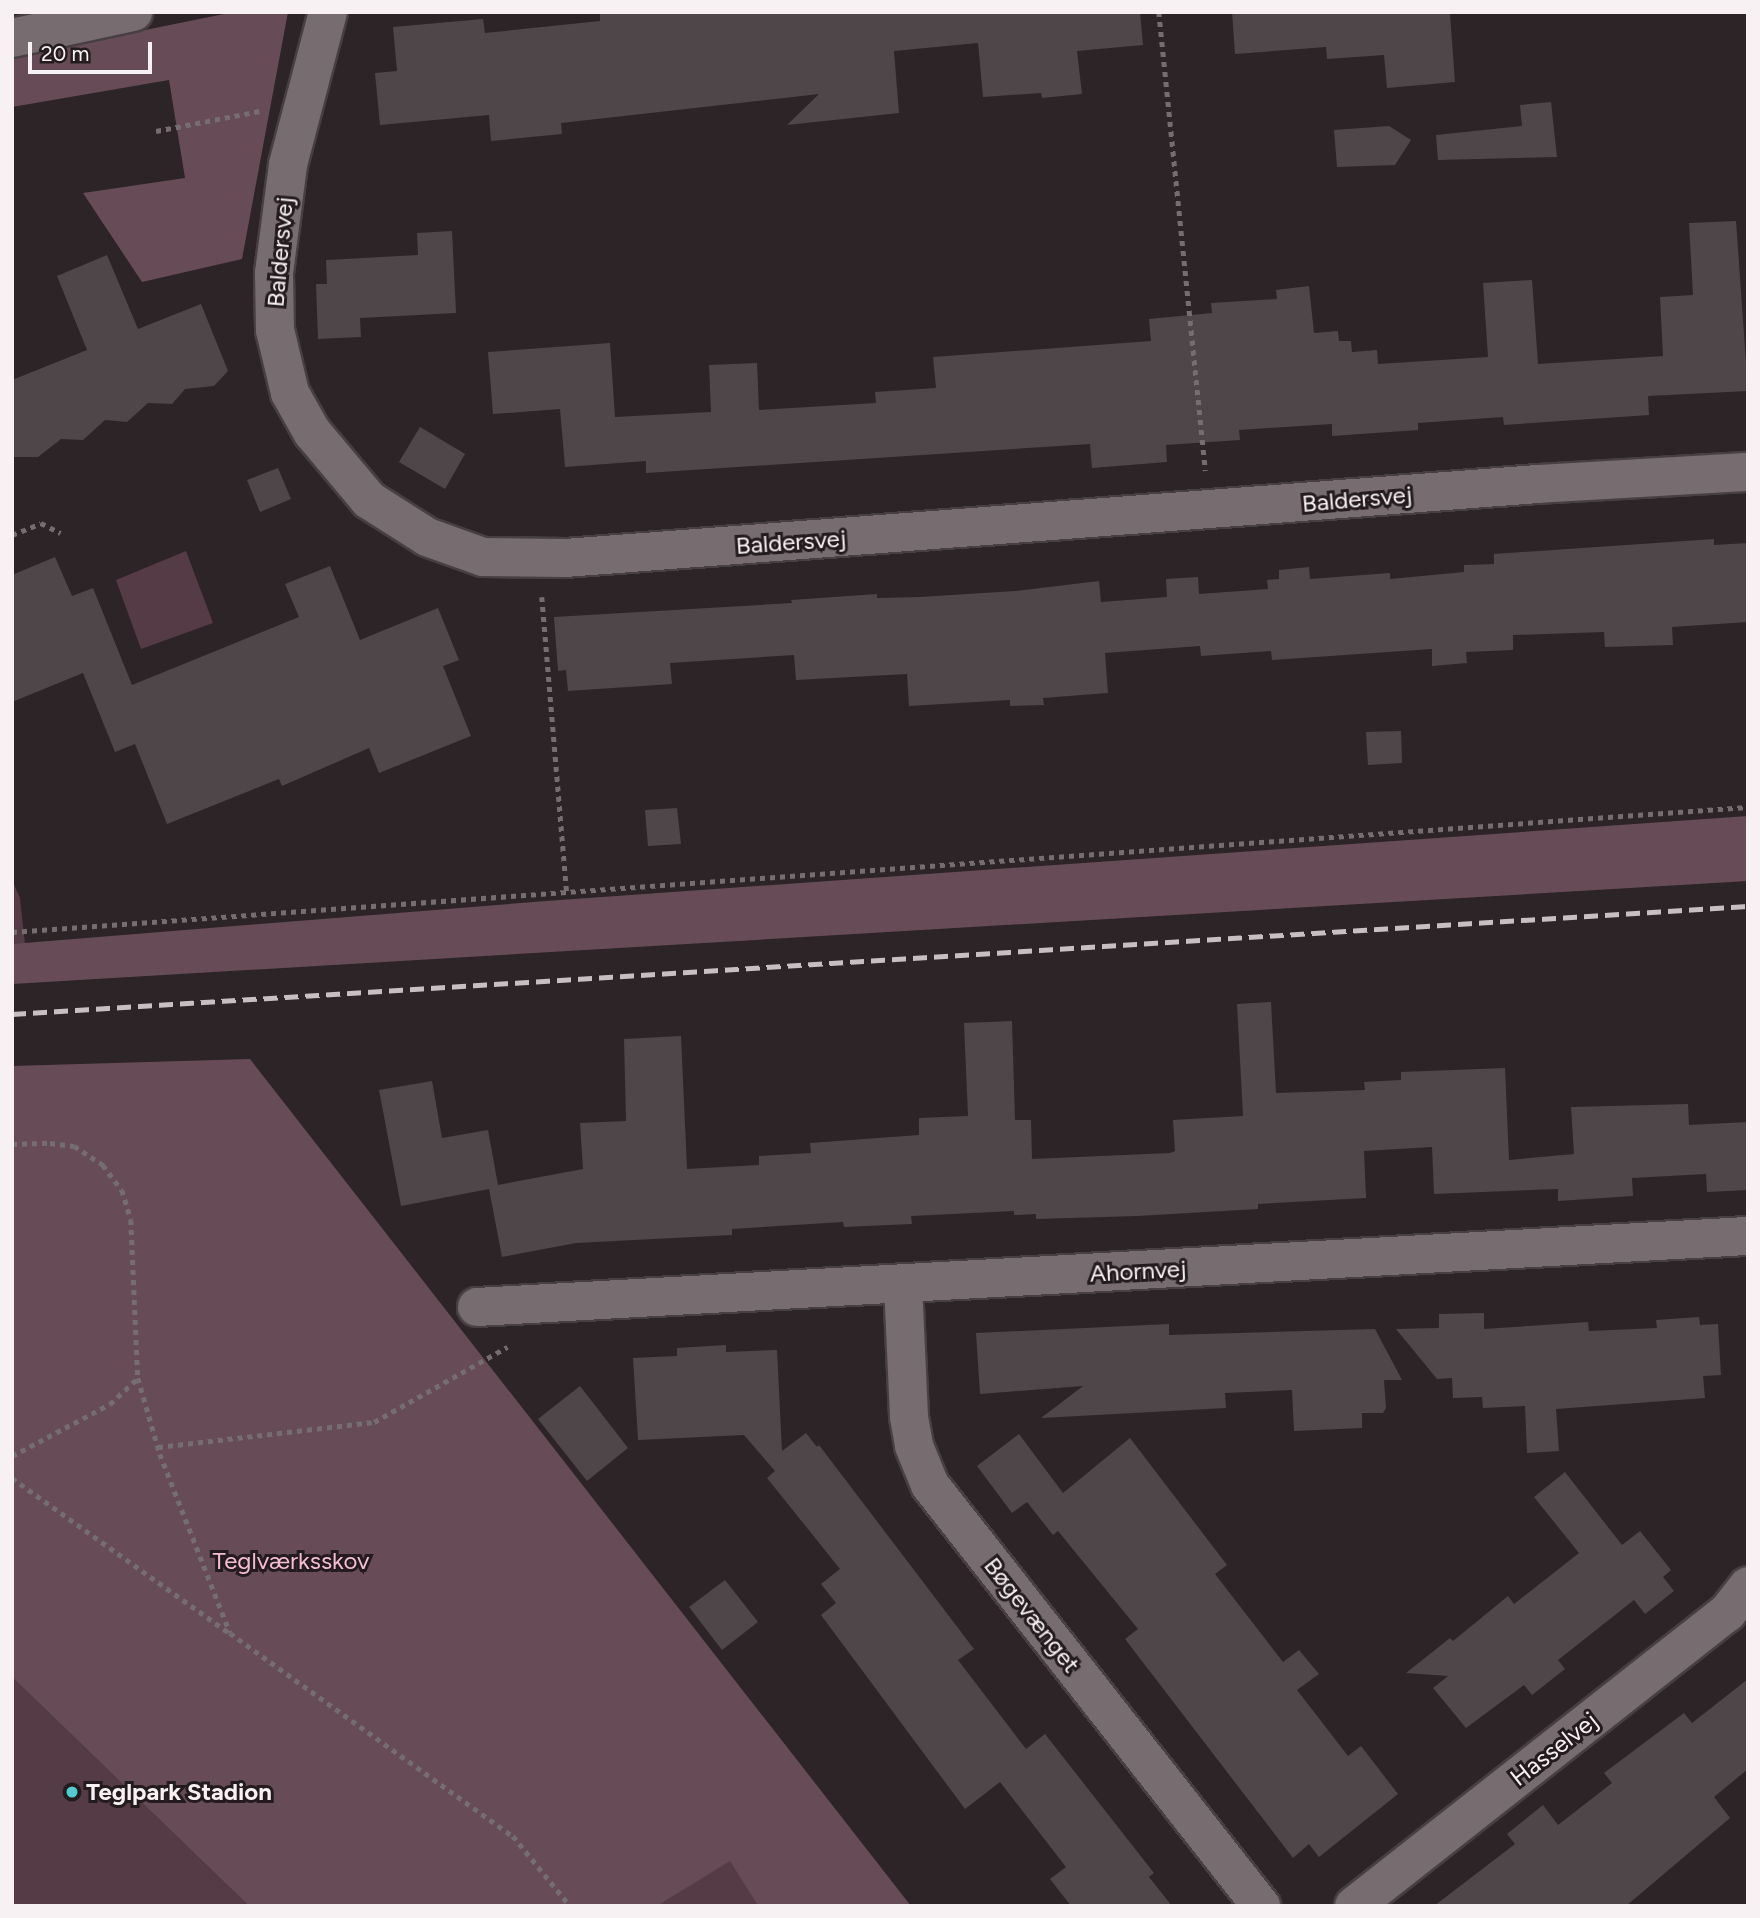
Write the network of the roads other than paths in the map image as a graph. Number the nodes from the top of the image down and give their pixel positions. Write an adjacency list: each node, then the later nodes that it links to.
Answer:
1 (133, 12): 3 (street)
2 (328, 12): 4 (street, Baldersvej)
3 (12, 38)
4 (1748, 471)
5 (1748, 1236): 6 (street, Ahornvej)
6 (903, 1284): 7 (street, Ahornvej); 9 (street, Bøgevænget)
7 (477, 1307)
8 (1748, 1586): 10 (street, Hasselvej)
9 (1261, 1906)
10 (1354, 1906)

